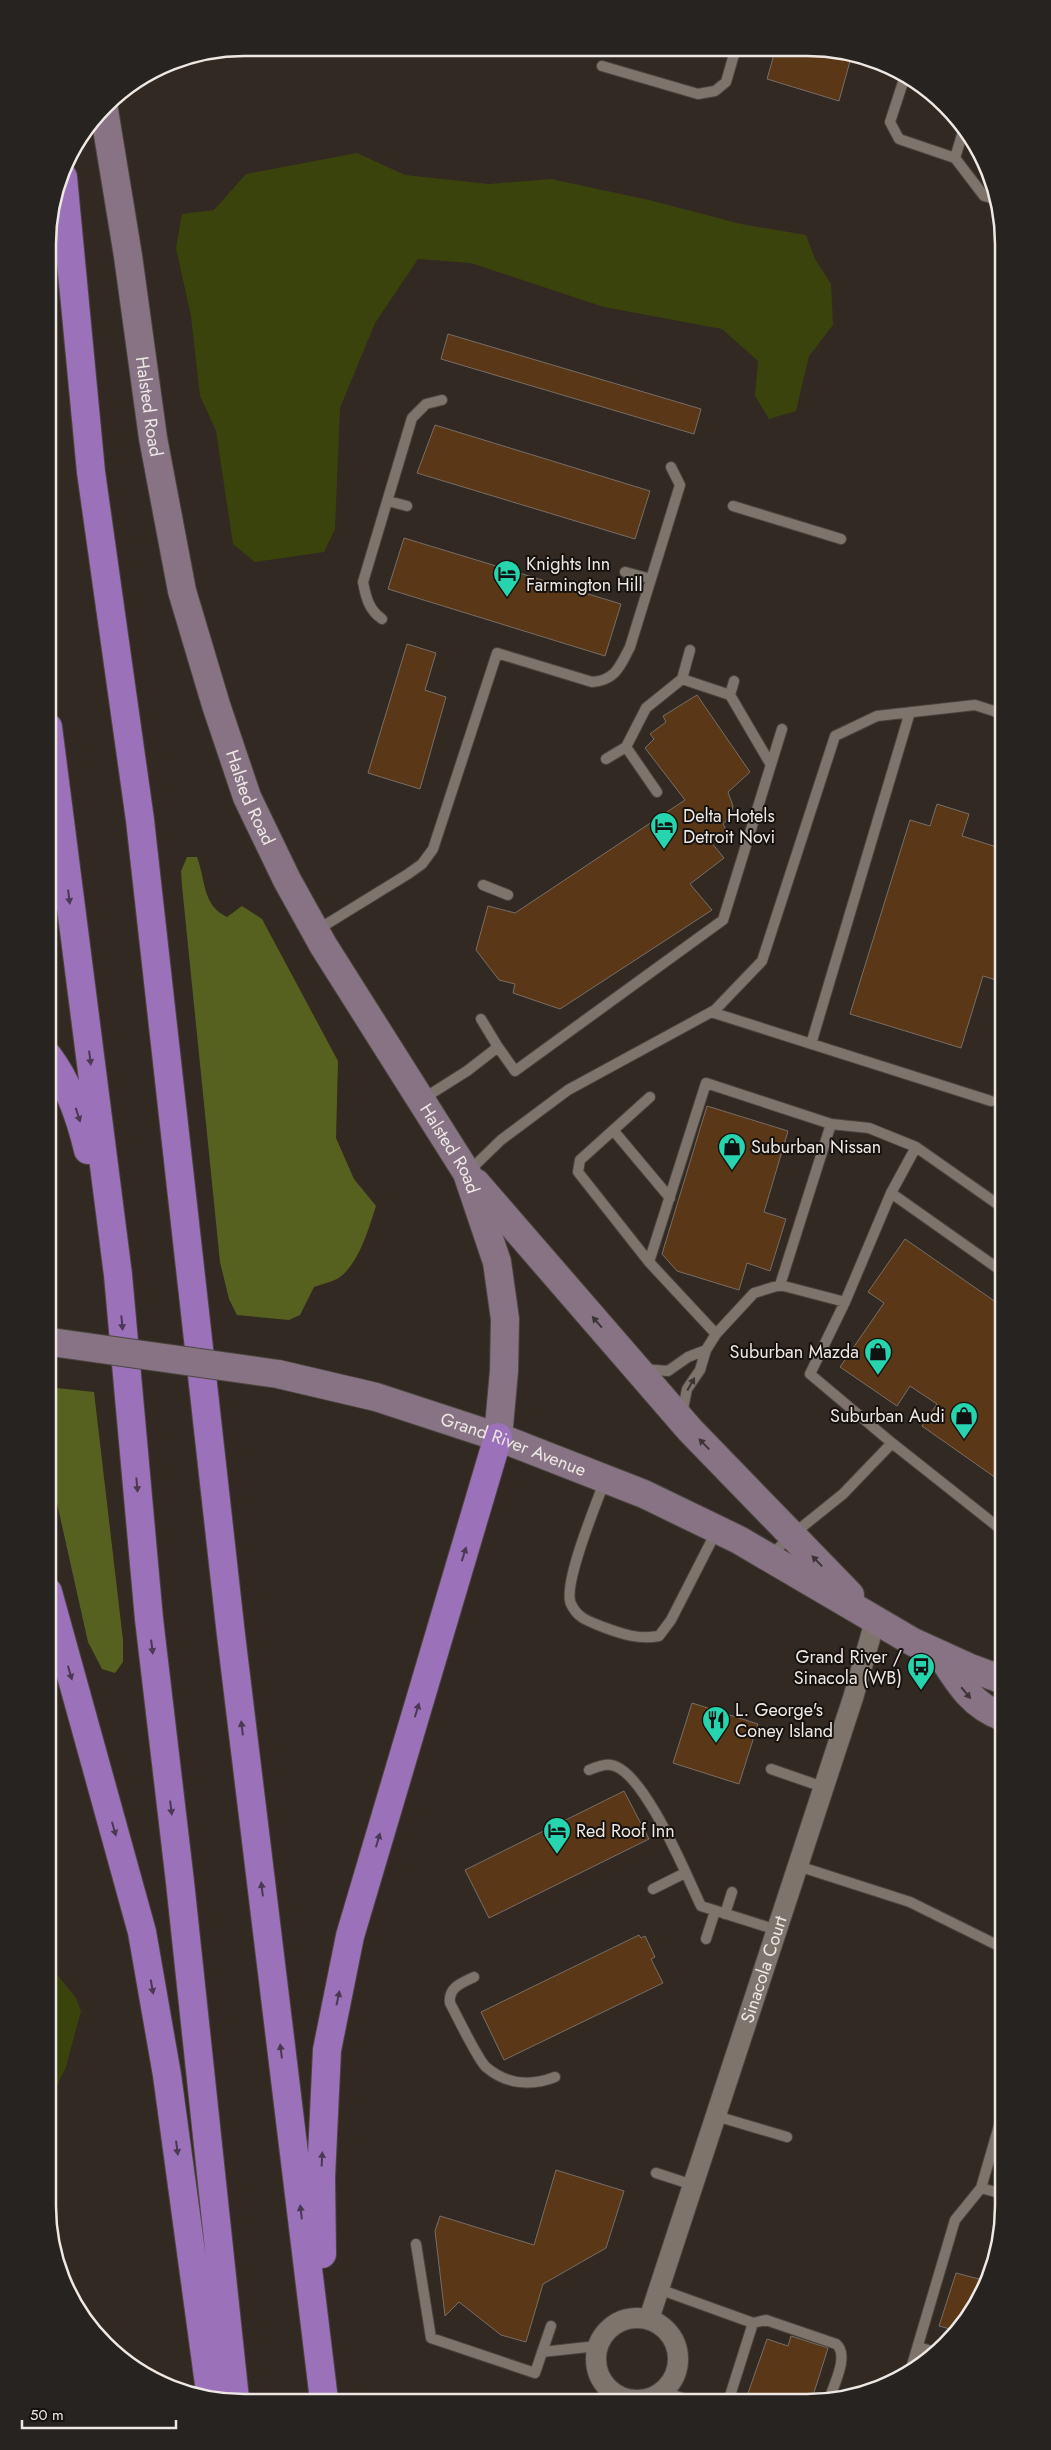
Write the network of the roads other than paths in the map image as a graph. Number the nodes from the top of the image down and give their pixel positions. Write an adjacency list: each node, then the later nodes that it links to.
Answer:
1 (733, 56): 2 (lane)
2 (602, 66)
3 (903, 82): 6 (lane)
4 (105, 117): 32 (main road, Halsted Road)
5 (961, 137): 6 (lane)
6 (955, 158): 8 (lane)
7 (64, 193): 104 (highway, one-way to 7)
8 (989, 197)
9 (442, 400): 11 (lane)
10 (671, 467): 16 (lane)
11 (388, 501): 12 (lane); 17 (lane)
12 (407, 506)
13 (734, 506): 14 (lane)
14 (841, 538)
15 (625, 572): 16 (lane)
16 (651, 579): 32 (lane)
17 (382, 619)
18 (690, 650): 19 (lane)
19 (682, 679): 21 (lane); 25 (lane)
20 (734, 681): 21 (lane)
21 (730, 695): 27 (lane)
22 (995, 711): 23 (lane)
23 (910, 712): 33 (lane); 35 (lane)
24 (782, 729): 27 (lane)
25 (626, 747): 26 (lane); 29 (lane)
26 (606, 759)
27 (771, 765): 36 (lane)
28 (56, 790): 50 (highway, one-way to 50)
29 (657, 792)
30 (483, 885): 31 (lane)
31 (508, 895)
32 (315, 931): 39 (main road, Halsted Road)
33 (712, 1012): 35 (lane); 44 (lane)
34 (481, 1019): 36 (lane)
35 (811, 1044): 40 (lane)
36 (498, 1047): 39 (lane)
37 (56, 1067): 50 (highway, one-way to 50)
38 (650, 1097): 42 (lane)
39 (420, 1100): 44 (main road, Halsted Road)
40 (991, 1101)
41 (831, 1124): 43 (lane); 46 (lane); 51 (lane)
42 (613, 1130): 46 (lane); 48 (lane)
43 (916, 1147): 45 (lane); 47 (lane)
44 (467, 1173): 56 (main road, one-way to 44); 58 (main road, Halsted Road)
45 (891, 1192): 49 (lane); 52 (lane)
46 (670, 1198): 48 (lane)
47 (995, 1202)
48 (650, 1262): 53 (lane)
49 (995, 1266)
50 (118, 1275): 103 (highway, one-way to 103)
51 (780, 1285): 52 (lane); 53 (lane)
52 (845, 1302): 59 (lane)
53 (716, 1334): 55 (lane)
54 (56, 1343): 58 (main road, Grand River Avenue, bridge)
55 (706, 1350): 56 (lane); 57 (lane, one-way to 55)
56 (637, 1369): 57 (main road)
57 (681, 1420): 63 (main road, one-way to 57)
58 (498, 1437): 60 (main road, Grand River Avenue); 105 (highway, one-way to 58)
59 (892, 1443): 61 (lane); 63 (lane)
60 (605, 1479): 62 (main road, Grand River Avenue); 62 (lane)
61 (995, 1525)
62 (717, 1530): 64 (main road, Grand River Avenue)
63 (792, 1535): 64 (lane); 66 (main road, one-way to 63)
64 (768, 1558): 66 (main road, Grand River Avenue)
65 (56, 1621): 100 (highway, one-way to 100)
66 (875, 1621): 67 (main road, Grand River Avenue); 72 (street, Sinacola Court)
67 (941, 1655): 68 (main road, Grand River Avenue); 69 (main road, Grand River Avenue, one-way to 69)
68 (995, 1677)
69 (995, 1714)
70 (771, 1769): 72 (lane)
71 (589, 1770): 74 (lane)
72 (823, 1787): 73 (street, Sinacola Court)
73 (798, 1866): 78 (street, Sinacola Court); 80 (lane)
74 (685, 1873): 75 (lane); 77 (lane)
75 (653, 1889)
76 (732, 1892): 77 (lane)
77 (720, 1912): 78 (lane); 79 (lane)
78 (777, 1930): 83 (street, Sinacola Court)
79 (706, 1939)
80 (995, 1944)
81 (474, 1977): 82 (lane)
82 (555, 2077)
83 (716, 2116): 84 (lane); 87 (street, Sinacola Court)
84 (786, 2137)
85 (995, 2140): 88 (lane)
86 (656, 2173): 87 (lane)
87 (693, 2185): 91 (street, Sinacola Court)
88 (981, 2188): 89 (lane); 96 (lane)
89 (995, 2192)
90 (416, 2244): 98 (lane)
91 (659, 2289): 92 (street, Sinacola Court); 93 (lane)
92 (649, 2319): 95 (street); 101 (street)
93 (753, 2323): 102 (lane); 109 (lane)
94 (551, 2326): 98 (lane)
95 (597, 2346): 98 (lane); 106 (street)
96 (918, 2347): 97 (lane); 99 (lane)
97 (928, 2350)
98 (542, 2352)
99 (914, 2360)
100 (209, 2390)
101 (662, 2391): 107 (street); 108 (lane)
102 (831, 2392)
103 (234, 2393)
104 (323, 2394)
105 (334, 2394)
106 (615, 2394)
107 (658, 2394)
108 (670, 2394)
109 (731, 2394)

